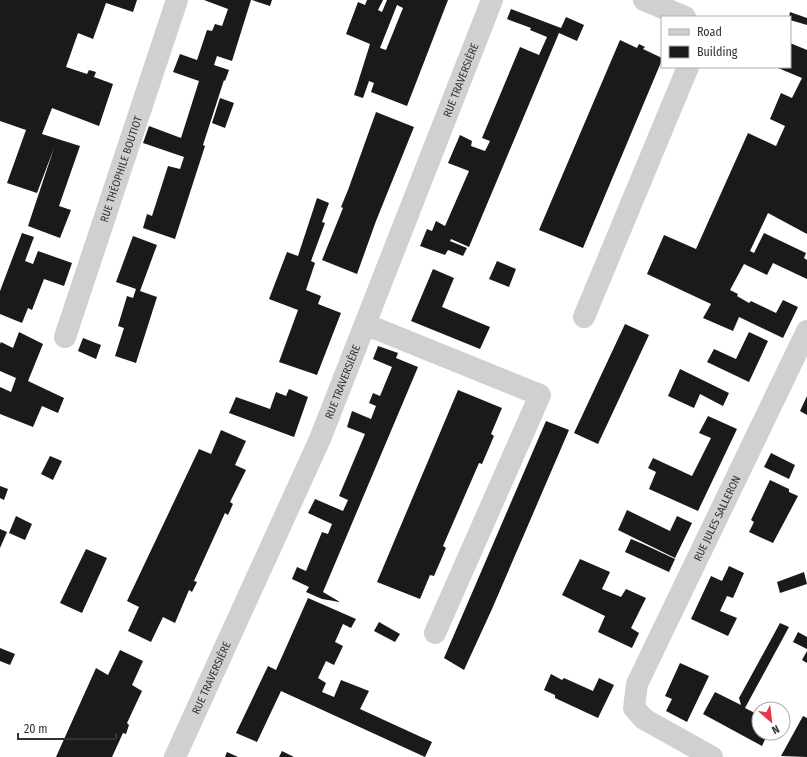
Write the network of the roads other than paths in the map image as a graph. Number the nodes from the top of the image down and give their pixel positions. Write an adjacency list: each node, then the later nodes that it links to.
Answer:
1 (177, 0): 9 (street, RUE THÉOPHILE BOUTIOT)
2 (492, 0): 7 (street, RUE TRAVERSIÈRE)
3 (644, 0): 4 (street)
4 (683, 16)
5 (688, 68): 6 (street)
6 (584, 317)
7 (365, 326): 10 (street); 11 (street, RUE TRAVERSIÈRE)
8 (807, 331): 12 (street, RUE JULES SALLERON)
9 (65, 337)
10 (436, 633)
11 (175, 757)
12 (712, 757)

